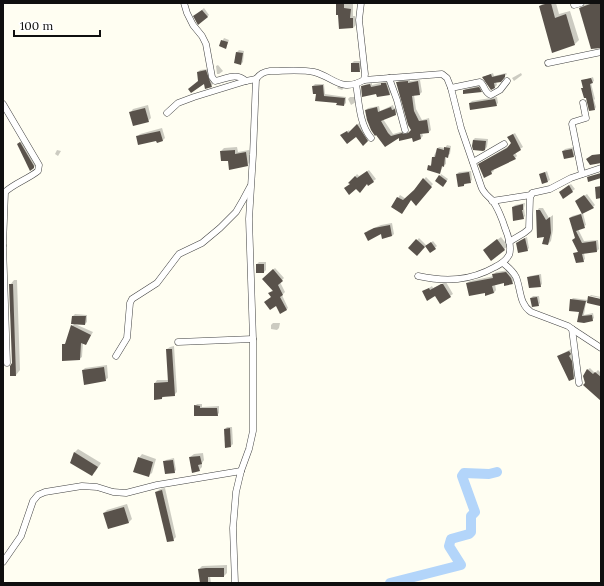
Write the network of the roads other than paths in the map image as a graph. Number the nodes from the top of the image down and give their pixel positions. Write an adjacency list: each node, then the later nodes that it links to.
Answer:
1 (184, 3): 8 (street)
2 (361, 3): 7 (street)
3 (601, 52): 4 (street)
4 (548, 63)
5 (389, 78): 7 (street); 11 (street); 15 (street)
6 (256, 79): 8 (street); 10 (street); 21 (street)
7 (364, 80): 10 (street)
8 (246, 81): 14 (street)
9 (507, 81): 11 (street)
10 (356, 84): 16 (street)
11 (451, 88): 18 (street)
12 (583, 103): 20 (street)
13 (3, 104): 22 (street)
14 (167, 113)
15 (405, 130)
16 (371, 138)
17 (504, 144): 18 (street)
18 (473, 162): 24 (street)
19 (601, 168): 20 (street)
20 (582, 174): 23 (street)
21 (251, 183): 31 (street); 34 (street)
22 (4, 191): 26 (street)
23 (531, 195): 24 (street); 25 (street)
24 (492, 201): 25 (street)
25 (509, 242): 27 (street)
26 (3, 245): 29 (street)
27 (503, 263): 28 (street); 30 (street)
28 (418, 276)
29 (4, 278): 35 (street)
30 (572, 329): 33 (street); 36 (street)
31 (253, 339): 32 (street); 37 (street)
32 (178, 342)
33 (601, 348)
34 (116, 356)
35 (8, 363)
36 (579, 383)
37 (240, 472): 38 (street); 39 (street)
38 (3, 562)
39 (235, 583)

